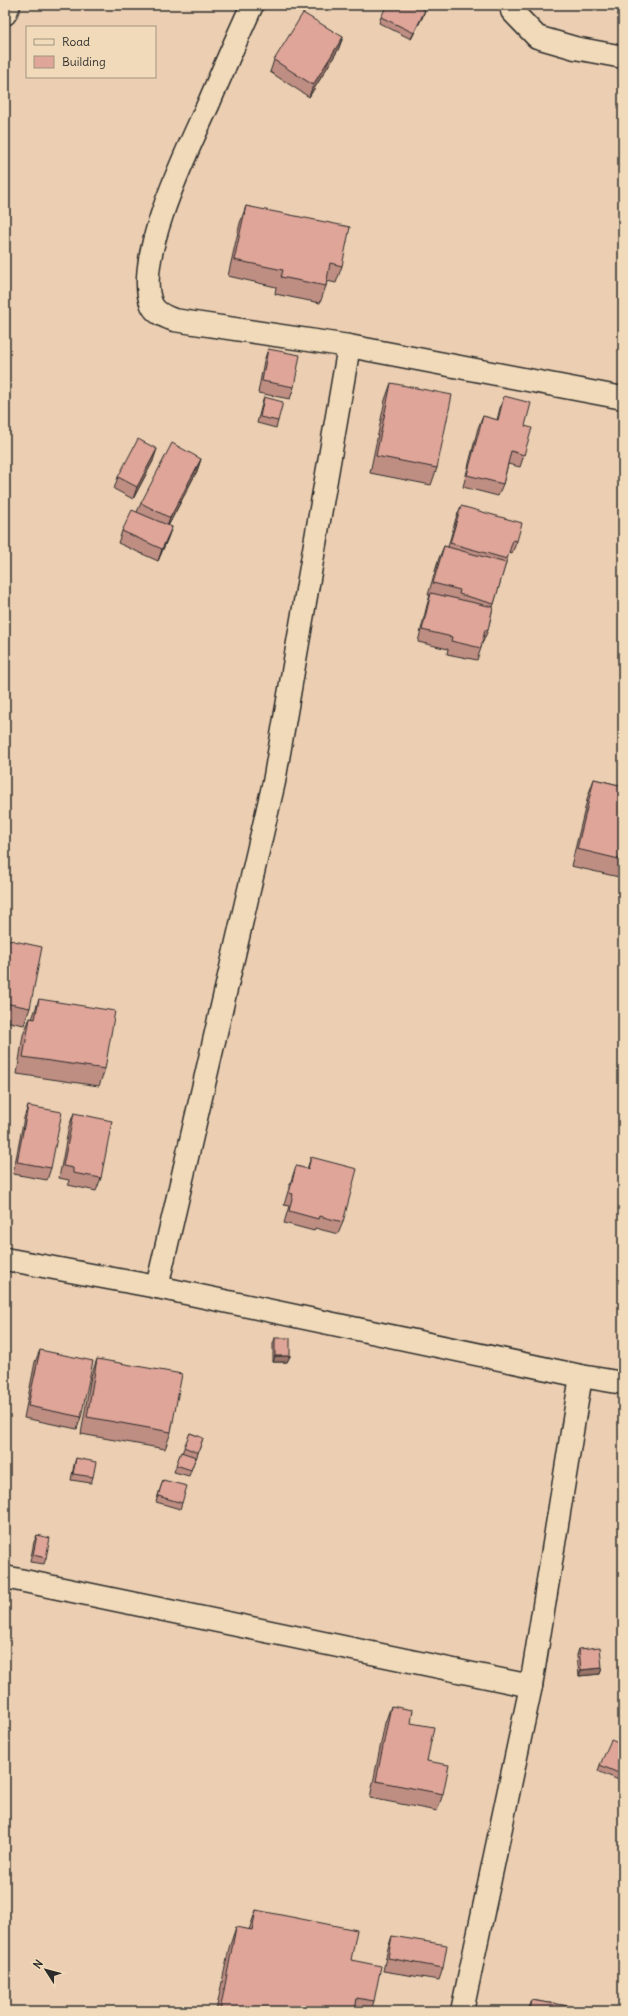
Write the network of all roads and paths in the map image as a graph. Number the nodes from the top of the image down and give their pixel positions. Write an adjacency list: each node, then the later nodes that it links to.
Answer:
1 (9, 5): 4 (street)
2 (252, 5): 6 (street)
3 (511, 5): 5 (street)
4 (5, 14)
5 (623, 57)
6 (349, 346): 7 (street); 9 (street)
7 (623, 398)
8 (5, 1259): 9 (street)
9 (157, 1287): 10 (street)
10 (581, 1376): 11 (street); 13 (street)
11 (623, 1383)
12 (5, 1577): 13 (street)
13 (531, 1686): 14 (street)
14 (462, 2011)

